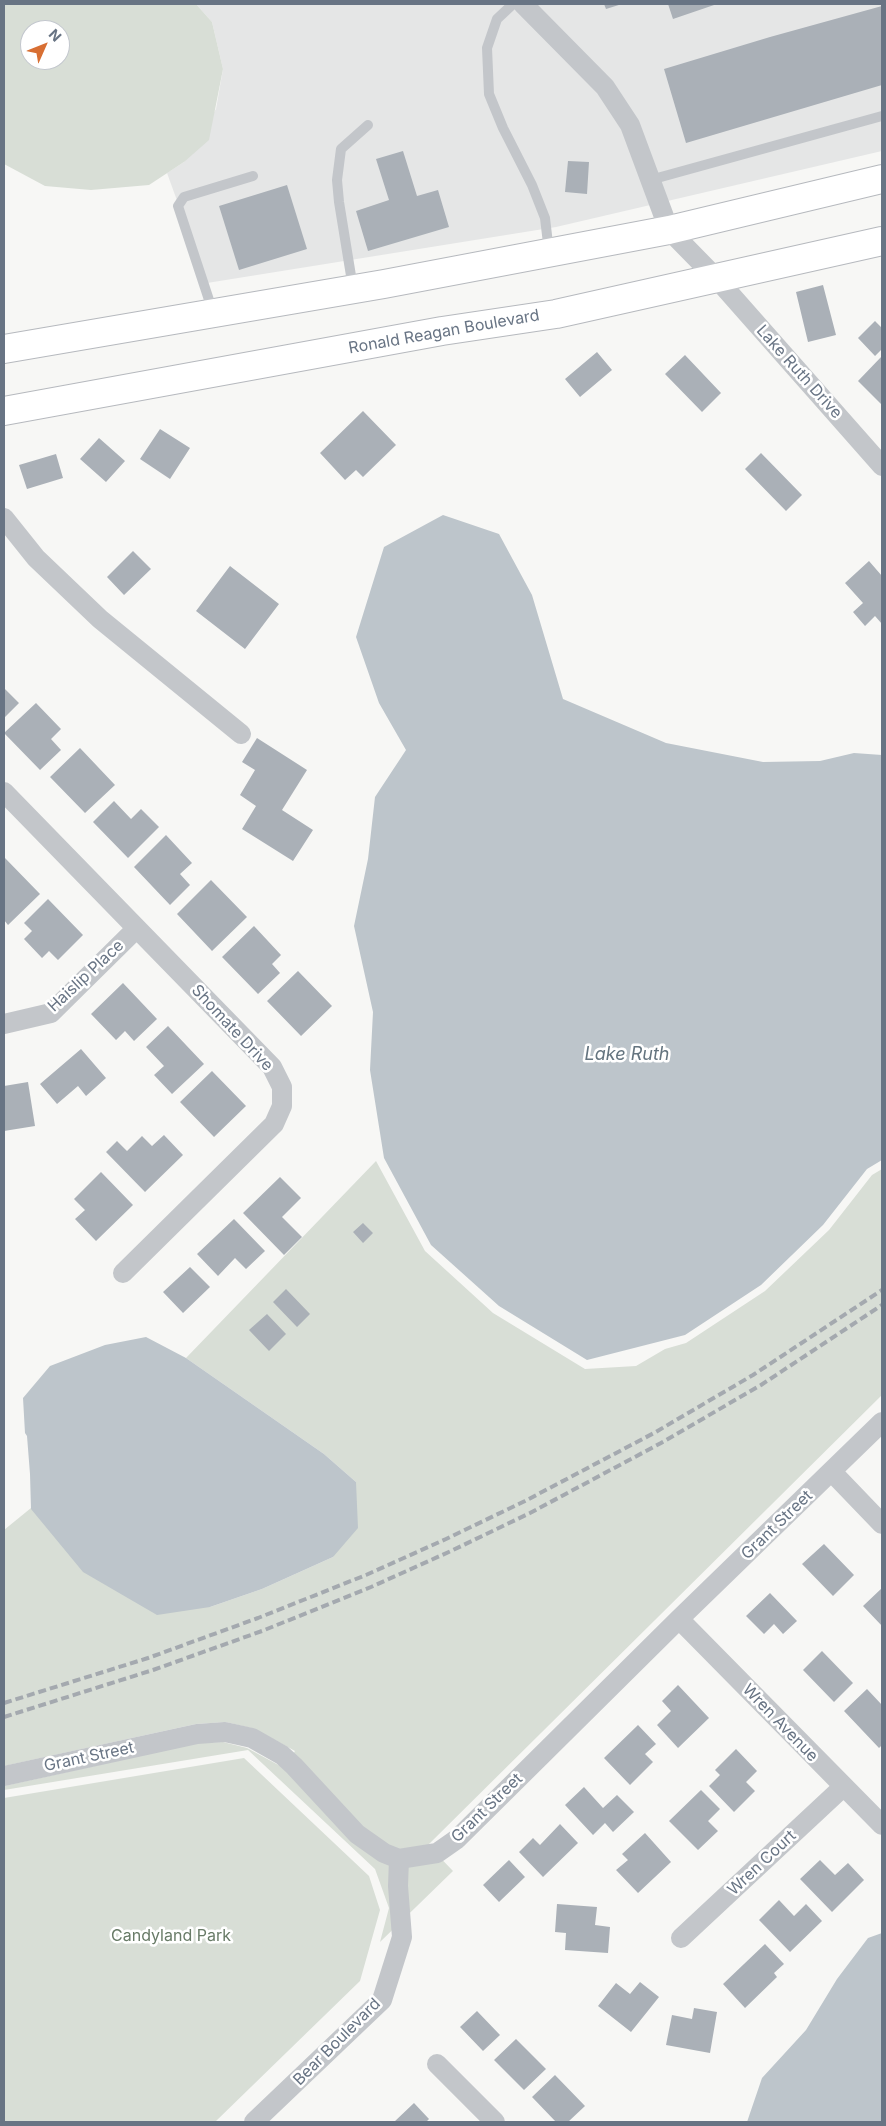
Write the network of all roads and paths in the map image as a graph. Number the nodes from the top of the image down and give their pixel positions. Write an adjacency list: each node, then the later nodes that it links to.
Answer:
1 (513, 4): 10 (lane)
2 (523, 4): 7 (street)
3 (882, 116): 7 (lane)
4 (368, 125): 12 (lane)
5 (252, 176): 13 (lane)
6 (882, 179): 8 (main road)
7 (650, 180): 8 (street)
8 (669, 230): 10 (main road); 11 (street, Lake Ruth Drive)
9 (882, 241): 11 (main road, Ronald Reagan Boulevard)
10 (549, 253): 12 (main road)
11 (717, 279): 15 (main road, Ronald Reagan Boulevard); 16 (street, Lake Ruth Drive)
12 (353, 289): 13 (main road)
13 (213, 313): 14 (main road)
14 (4, 349)
15 (4, 411)
16 (882, 466)
17 (4, 518): 18 (street)
18 (241, 734)
19 (4, 792): 20 (street, Shomate Drive)
20 (136, 928): 21 (street, Haislip Place); 22 (street, Shomate Drive)
21 (4, 1024)
22 (123, 1272)
23 (882, 1422): 24 (street, Grant Street)
24 (832, 1472): 25 (street); 26 (street, Grant Street)
25 (882, 1524)
26 (679, 1619): 28 (street, Wren Avenue); 30 (street, Grant Street)
27 (4, 1776): 30 (street, Grant Street)
28 (843, 1787): 29 (street, Wren Avenue); 31 (street, Wren Court)
29 (882, 1826)
30 (400, 1859): 33 (street, Bear Boulevard)
31 (681, 1938)
32 (437, 2064): 34 (street)
33 (254, 2122)
34 (493, 2122)

